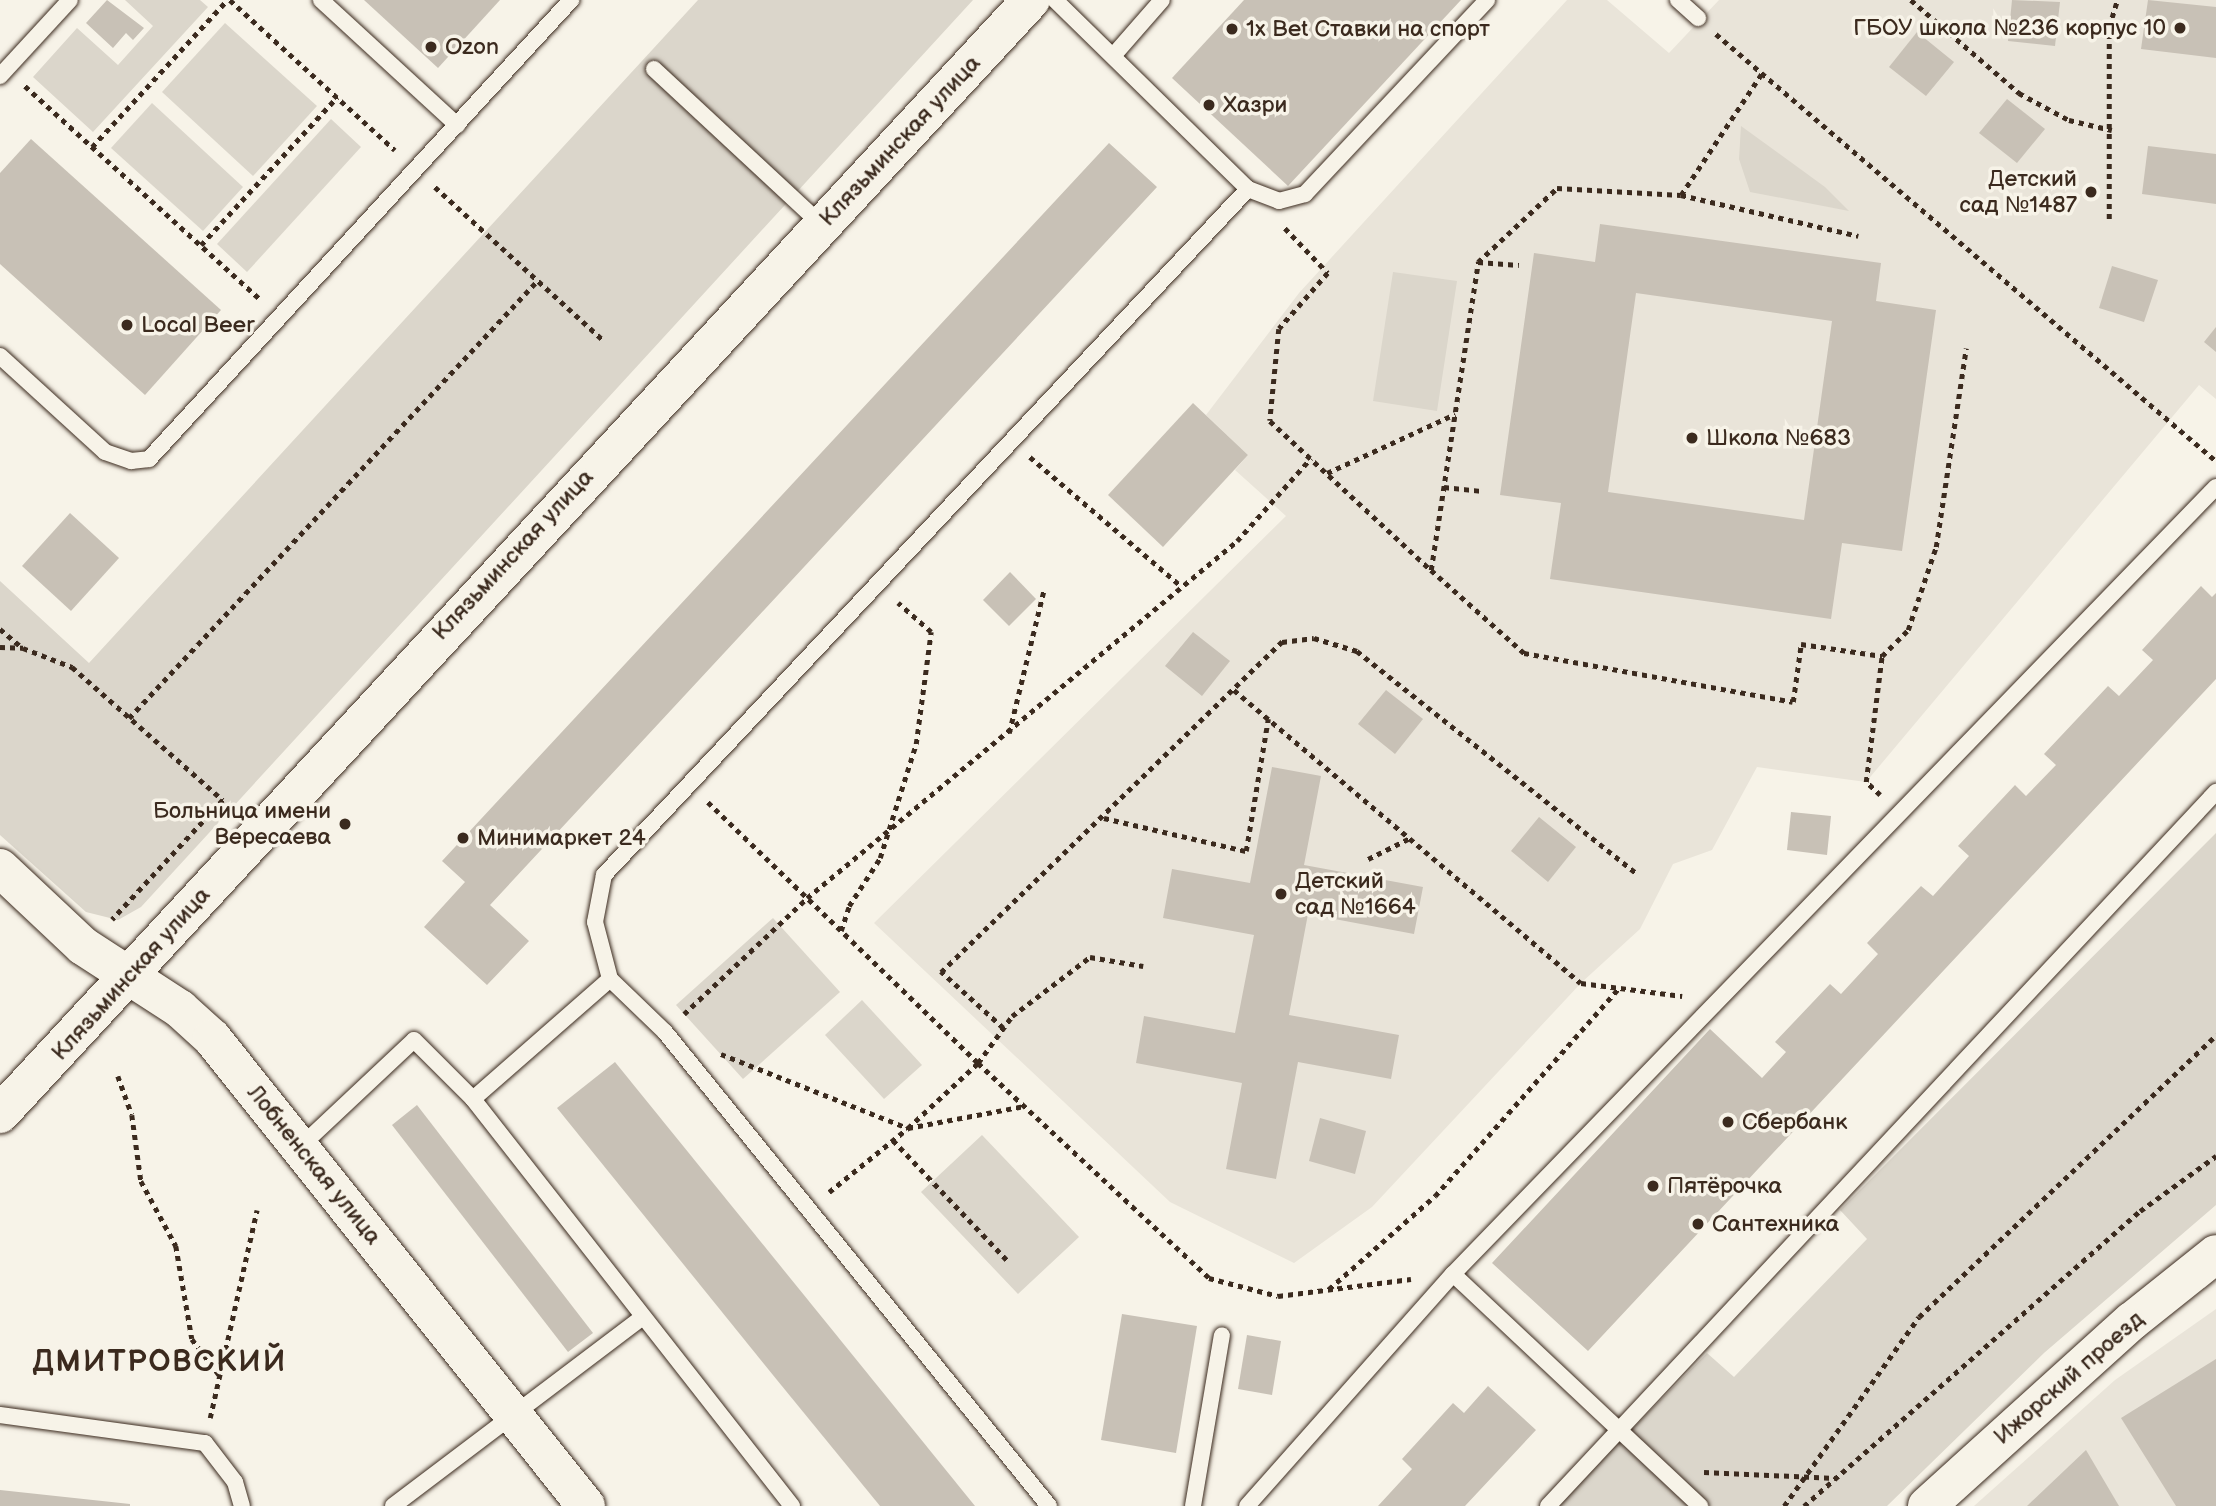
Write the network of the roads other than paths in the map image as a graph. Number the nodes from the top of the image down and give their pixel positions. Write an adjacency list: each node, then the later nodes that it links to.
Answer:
1 (70, 0): 12 (lane)
2 (321, 0): 13 (lane)
3 (571, 0): 13 (lane)
4 (1031, 0): 15 (street, Клязьминская улица)
5 (1055, 0): 10 (lane)
6 (1162, 0): 10 (lane)
7 (1487, 0): 14 (lane)
8 (1678, 0): 9 (lane)
9 (1698, 18)
10 (1113, 56): 14 (lane)
11 (654, 69): 15 (lane)
12 (3, 73)
13 (457, 125): 16 (lane)
14 (1248, 189): 21 (lane)
15 (822, 225): 20 (street, Клязьминская улица)
16 (0, 356)
17 (2216, 487): 26 (lane)
18 (2216, 792): 31 (lane)
19 (0, 867): 20 (street, Лобненская улица)
20 (130, 976): 23 (street, Клязьминская улица); 24 (street, Лобненская улица)
21 (610, 979): 22 (lane); 36 (lane)
22 (472, 1098): 24 (lane); 27 (lane)
23 (0, 1114)
24 (299, 1147): 30 (street, Лобненская улица)
25 (2216, 1254): 41 (street, Ижорский проезд)
26 (1453, 1274): 31 (lane); 38 (lane)
27 (643, 1317): 30 (lane); 35 (lane)
28 (1222, 1335): 37 (lane)
29 (0, 1415): 32 (lane)
30 (515, 1418): 33 (lane); 34 (street, Лобненская улица)
31 (1622, 1432): 39 (lane); 40 (lane)
32 (242, 1506)
33 (393, 1506)
34 (586, 1506)
35 (792, 1506)
36 (1049, 1506)
37 (1193, 1506)
38 (1247, 1506)
39 (1548, 1506)
40 (1700, 1506)
41 (1927, 1506)

